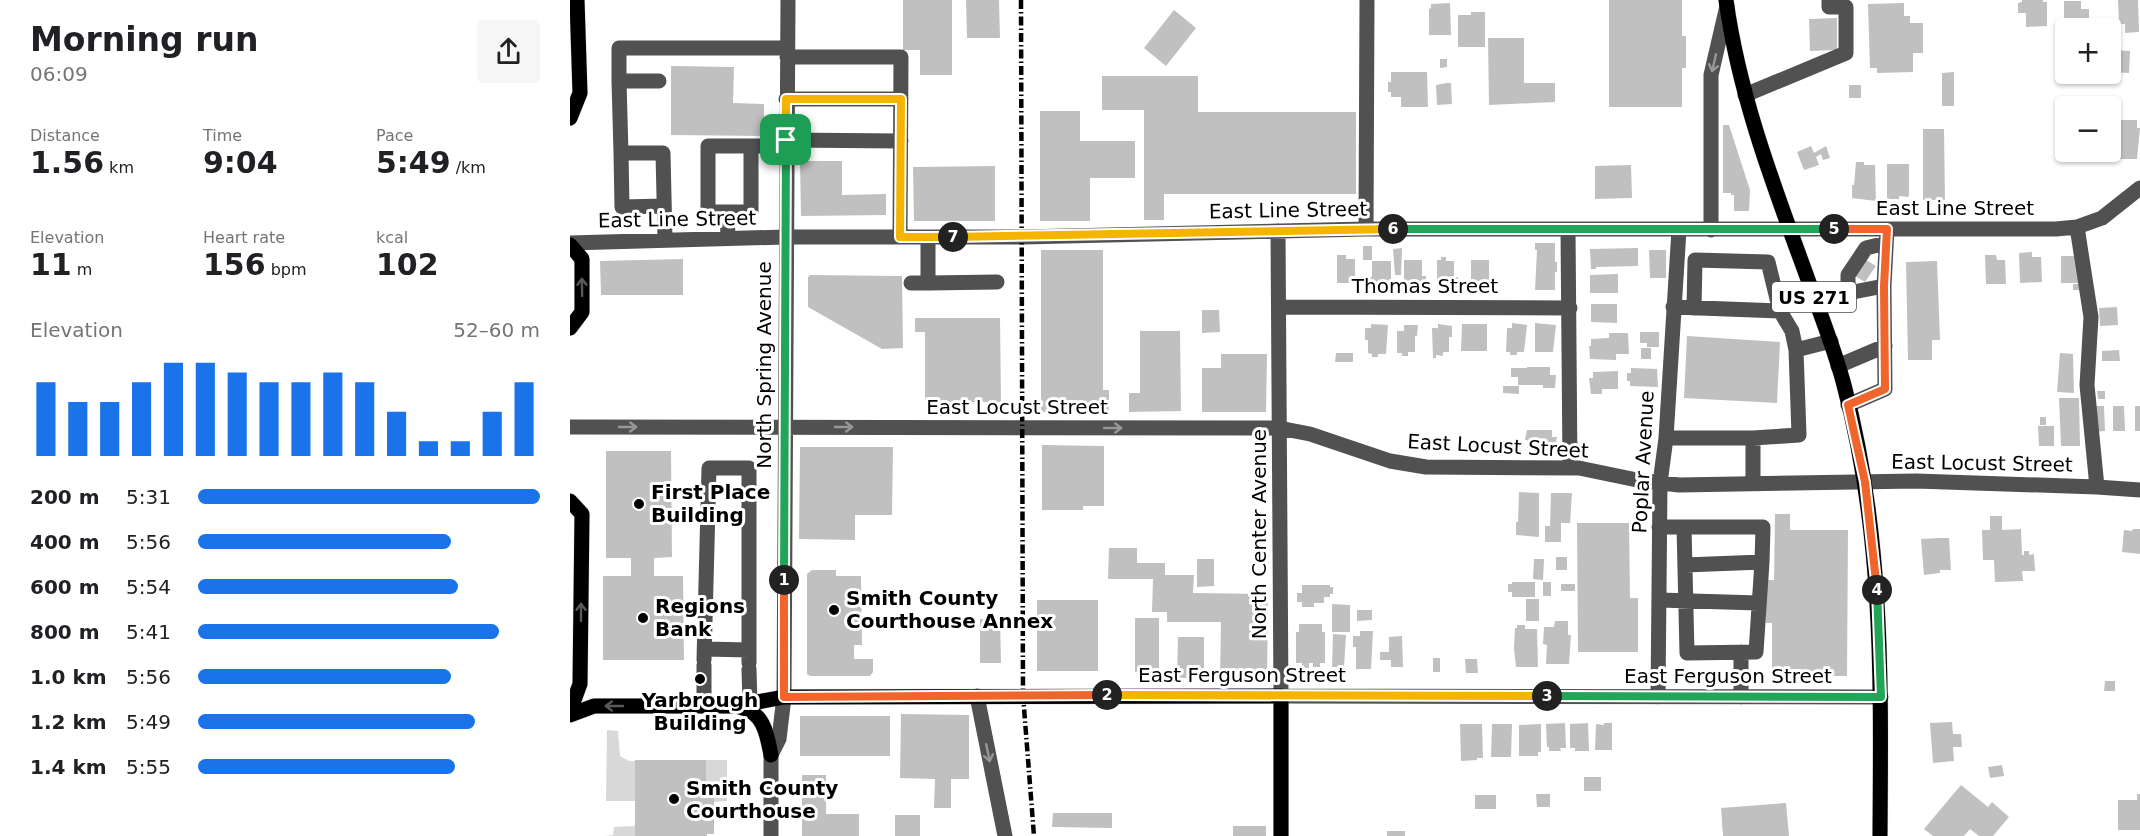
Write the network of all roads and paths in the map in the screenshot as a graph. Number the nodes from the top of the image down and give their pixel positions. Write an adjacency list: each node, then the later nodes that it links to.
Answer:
1 (577, 0): 12 (main road)
2 (788, 0): 6 (street, North Spring Avenue)
3 (1367, 0): 21 (street)
4 (1829, 0): 9 (street)
5 (1727, 3): 9 (main road, US 271); 25 (street, one-way to 25)
6 (787, 52): 7 (street); 10 (street, North Spring Avenue); 11 (street)
7 (620, 81): 8 (street); 16 (street)
8 (659, 81)
9 (1745, 95): 23 (main road, US 271)
10 (786, 99): 11 (street); 14 (street, North Spring Avenue)
11 (901, 99): 13 (street)
12 (570, 118)
13 (901, 141): 14 (street); 29 (street)
14 (786, 143): 15 (street); 28 (street, North Spring Avenue)
15 (751, 146): 19 (street); 19 (street)
16 (621, 153): 18 (street); 18 (street)
17 (2140, 188): 20 (street, East Line Street)
18 (664, 206): 32 (street)
19 (727, 212): 31 (street)
20 (2077, 227): 27 (street, East Line Street); 60 (street)
21 (1366, 229): 22 (street, East Line Street); 26 (street, East Line Street)
22 (1568, 229): 24 (street, East Line Street); 42 (street)
23 (1790, 229): 25 (street, East Line Street); 27 (street, East Line Street); 39 (main road, US 271)
24 (1679, 230): 25 (street, East Line Street); 41 (street, Poplar Avenue)
25 (1711, 230)
26 (1278, 231): 30 (street, East Line Street); 40 (street, North Center Avenue)
27 (1886, 236): 37 (street); 38 (street)
28 (785, 237): 29 (street, East Line Street); 31 (street, East Line Street); 52 (street, North Spring Avenue)
29 (900, 237): 30 (street, East Line Street)
30 (928, 237): 36 (street)
31 (728, 238): 32 (street, East Line Street)
32 (665, 240): 33 (street, East Line Street)
33 (570, 244): 45 (main road, one-way to 33)
34 (997, 282): 36 (street)
35 (911, 283): 36 (street)
36 (928, 283)
37 (1884, 286): 38 (street); 47 (street)
38 (1848, 293): 39 (street)
39 (1816, 302): 46 (main road, US 271)
40 (1279, 307): 42 (street, Thomas Street); 53 (street, North Center Avenue)
41 (1673, 307): 43 (street); 54 (street, Poplar Avenue)
42 (1570, 308): 56 (street)
43 (1694, 308): 44 (street); 44 (street)
44 (1780, 311): 48 (street)
45 (570, 328)
46 (1831, 341): 48 (street); 49 (main road, US 271)
47 (1886, 346): 49 (street); 50 (street)
48 (1796, 350): 55 (street)
49 (1838, 366): 50 (main road, US 271)
50 (1848, 405): 57 (main road, US 271)
51 (570, 427): 52 (street, East Locust Street, one-way to 52)
52 (786, 427): 53 (street, East Locust Street, one-way to 53); 75 (street, North Spring Avenue)
53 (1279, 428): 56 (street, East Locust Street); 74 (street, North Center Avenue)
54 (1666, 438): 55 (street); 58 (street, Poplar Avenue)
55 (1754, 438): 59 (street)
56 (1570, 468): 58 (street, East Locust Street)
57 (1865, 482): 59 (street, East Locust Street); 60 (street, East Locust Street); 78 (main road, US 271)
58 (1660, 483): 59 (street, East Locust Street); 63 (street, Poplar Avenue)
59 (1753, 484)
60 (2097, 487): 61 (street, East Locust Street)
61 (2140, 490)
62 (570, 501): 81 (main road, one-way to 62)
63 (1659, 527): 64 (street); 67 (street, Poplar Avenue)
64 (1684, 527): 65 (street); 66 (street)
65 (1762, 562): 66 (street); 69 (street)
66 (1685, 565): 68 (street)
67 (1659, 600): 68 (street); 76 (street, Poplar Avenue)
68 (1686, 601): 69 (street); 70 (street)
69 (1760, 603): 70 (street)
70 (1742, 652): 77 (street)
71 (705, 658): 72 (street); 72 (street); 80 (street)
72 (749, 661): 79 (street)
73 (976, 696): 74 (main road, East Ferguson Street); 75 (main road, East Ferguson Street); 84 (street, one-way to 84)
74 (1281, 696): 76 (street, East Ferguson Street); 85 (main road, North Center Avenue)
75 (784, 697): 79 (main road, East Ferguson Street); 82 (street, North Spring Avenue)
76 (1658, 697): 77 (street, East Ferguson Street)
77 (1741, 697): 78 (street, East Ferguson Street)
78 (1881, 697): 86 (main road, US 271)
79 (743, 705): 80 (main road, East Ferguson Street); 82 (main road)
80 (704, 706): 81 (main road, East Ferguson Street, one-way to 81)
81 (570, 713)
82 (771, 755): 83 (street, North Spring Avenue)
83 (771, 836)
84 (1005, 836)
85 (1281, 836)
86 (1880, 836)

